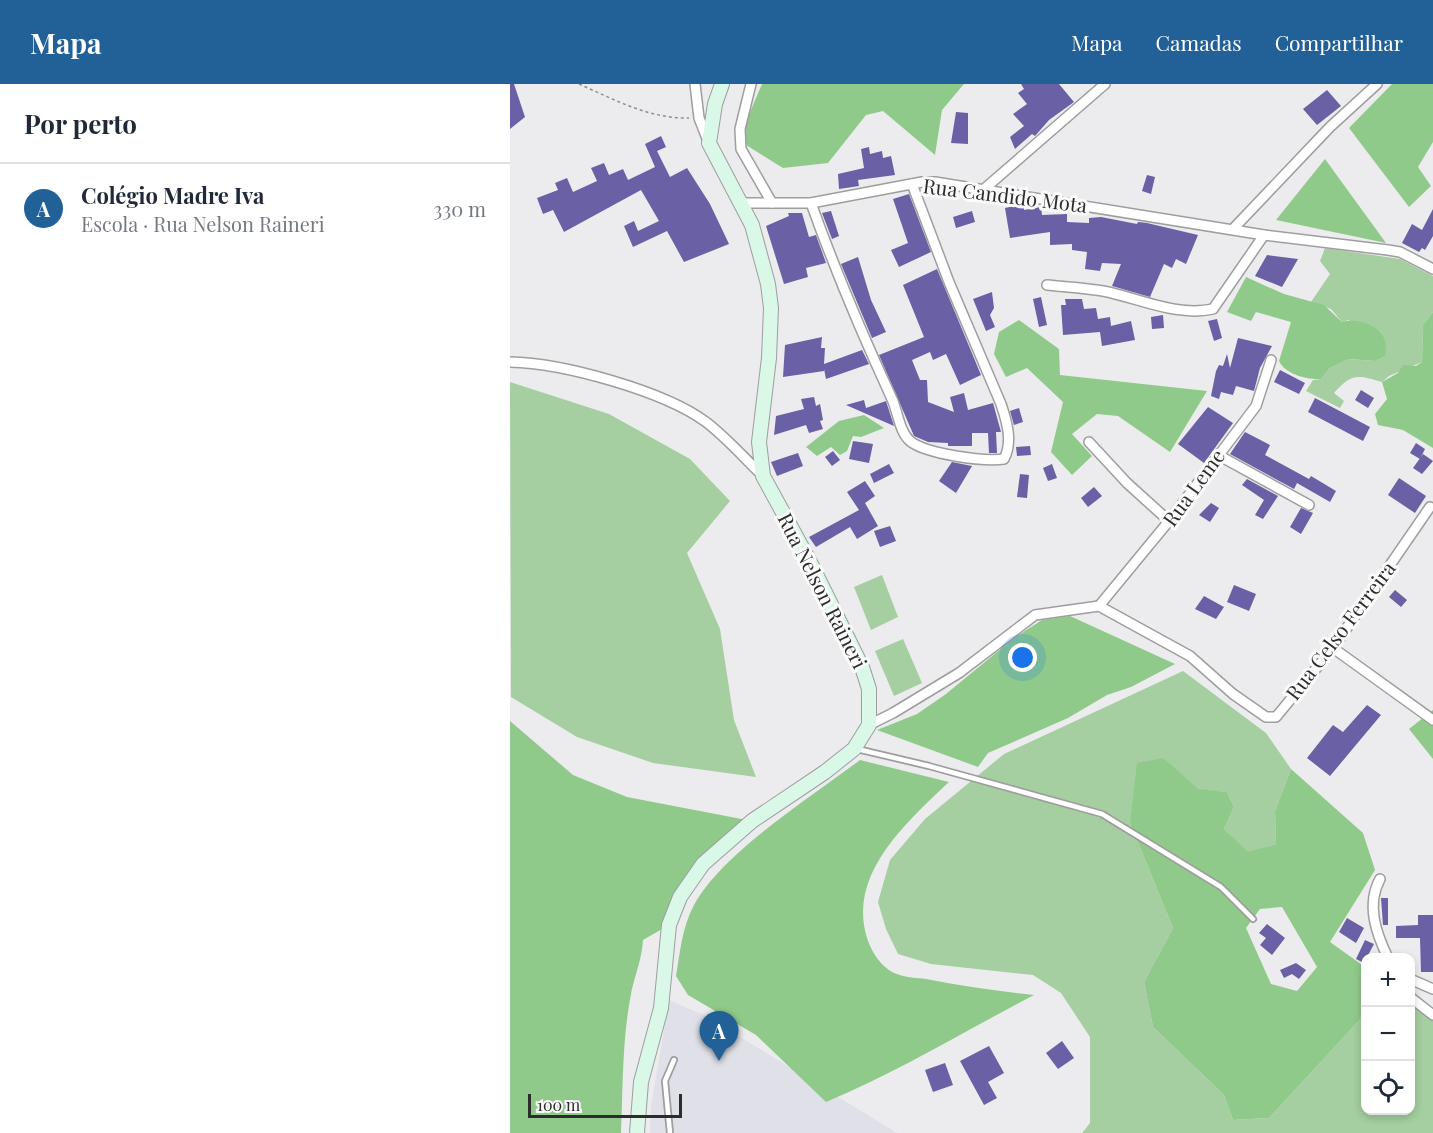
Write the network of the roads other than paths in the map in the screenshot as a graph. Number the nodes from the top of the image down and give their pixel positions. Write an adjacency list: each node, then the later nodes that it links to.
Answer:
1 (695, 84): 6 (street)
2 (722, 84): 6 (main road)
3 (751, 84): 9 (street)
4 (1105, 84): 8 (street)
5 (1377, 84): 12 (street)
6 (709, 143): 10 (main road, Rua Nelson Raineri)
7 (912, 184): 8 (street, Rua Candido Mota); 11 (street, Rua Candido Mota); 11 (street)
8 (983, 190): 12 (street, Rua Candido Mota)
9 (772, 202): 10 (street, Rua Candido Mota); 11 (street, Rua Candido Mota)
10 (741, 203): 20 (main road, Rua Nelson Raineri)
11 (811, 203)
12 (1233, 229): 13 (street, Rua Candido Mota)
13 (1264, 235): 14 (street, Rua Candido Mota); 15 (street)
14 (1433, 269)
15 (1047, 285)
16 (1271, 360): 19 (street, Rua Leme)
17 (510, 362): 20 (street)
18 (1089, 442): 23 (street)
19 (1218, 455): 21 (street); 23 (street, Rua Leme)
20 (763, 476): 27 (main road, Rua Nelson Raineri)
21 (1309, 505)
22 (1430, 507): 25 (street, Rua Celso Ferreira)
23 (1169, 521): 24 (street, Rua Leme)
24 (1099, 606): 25 (street, Rua Celso Ferreira); 27 (street)
25 (1333, 648): 26 (street)
26 (1433, 720)
27 (869, 725): 28 (main road)
28 (854, 749): 30 (lane); 37 (main road)
29 (1380, 879): 31 (street)
30 (1253, 919)
31 (1386, 953)
32 (1415, 981): 33 (street)
33 (1433, 989)
34 (1415, 1001): 35 (street)
35 (1433, 1015)
36 (674, 1060): 38 (lane)
37 (637, 1133)
38 (669, 1133)

